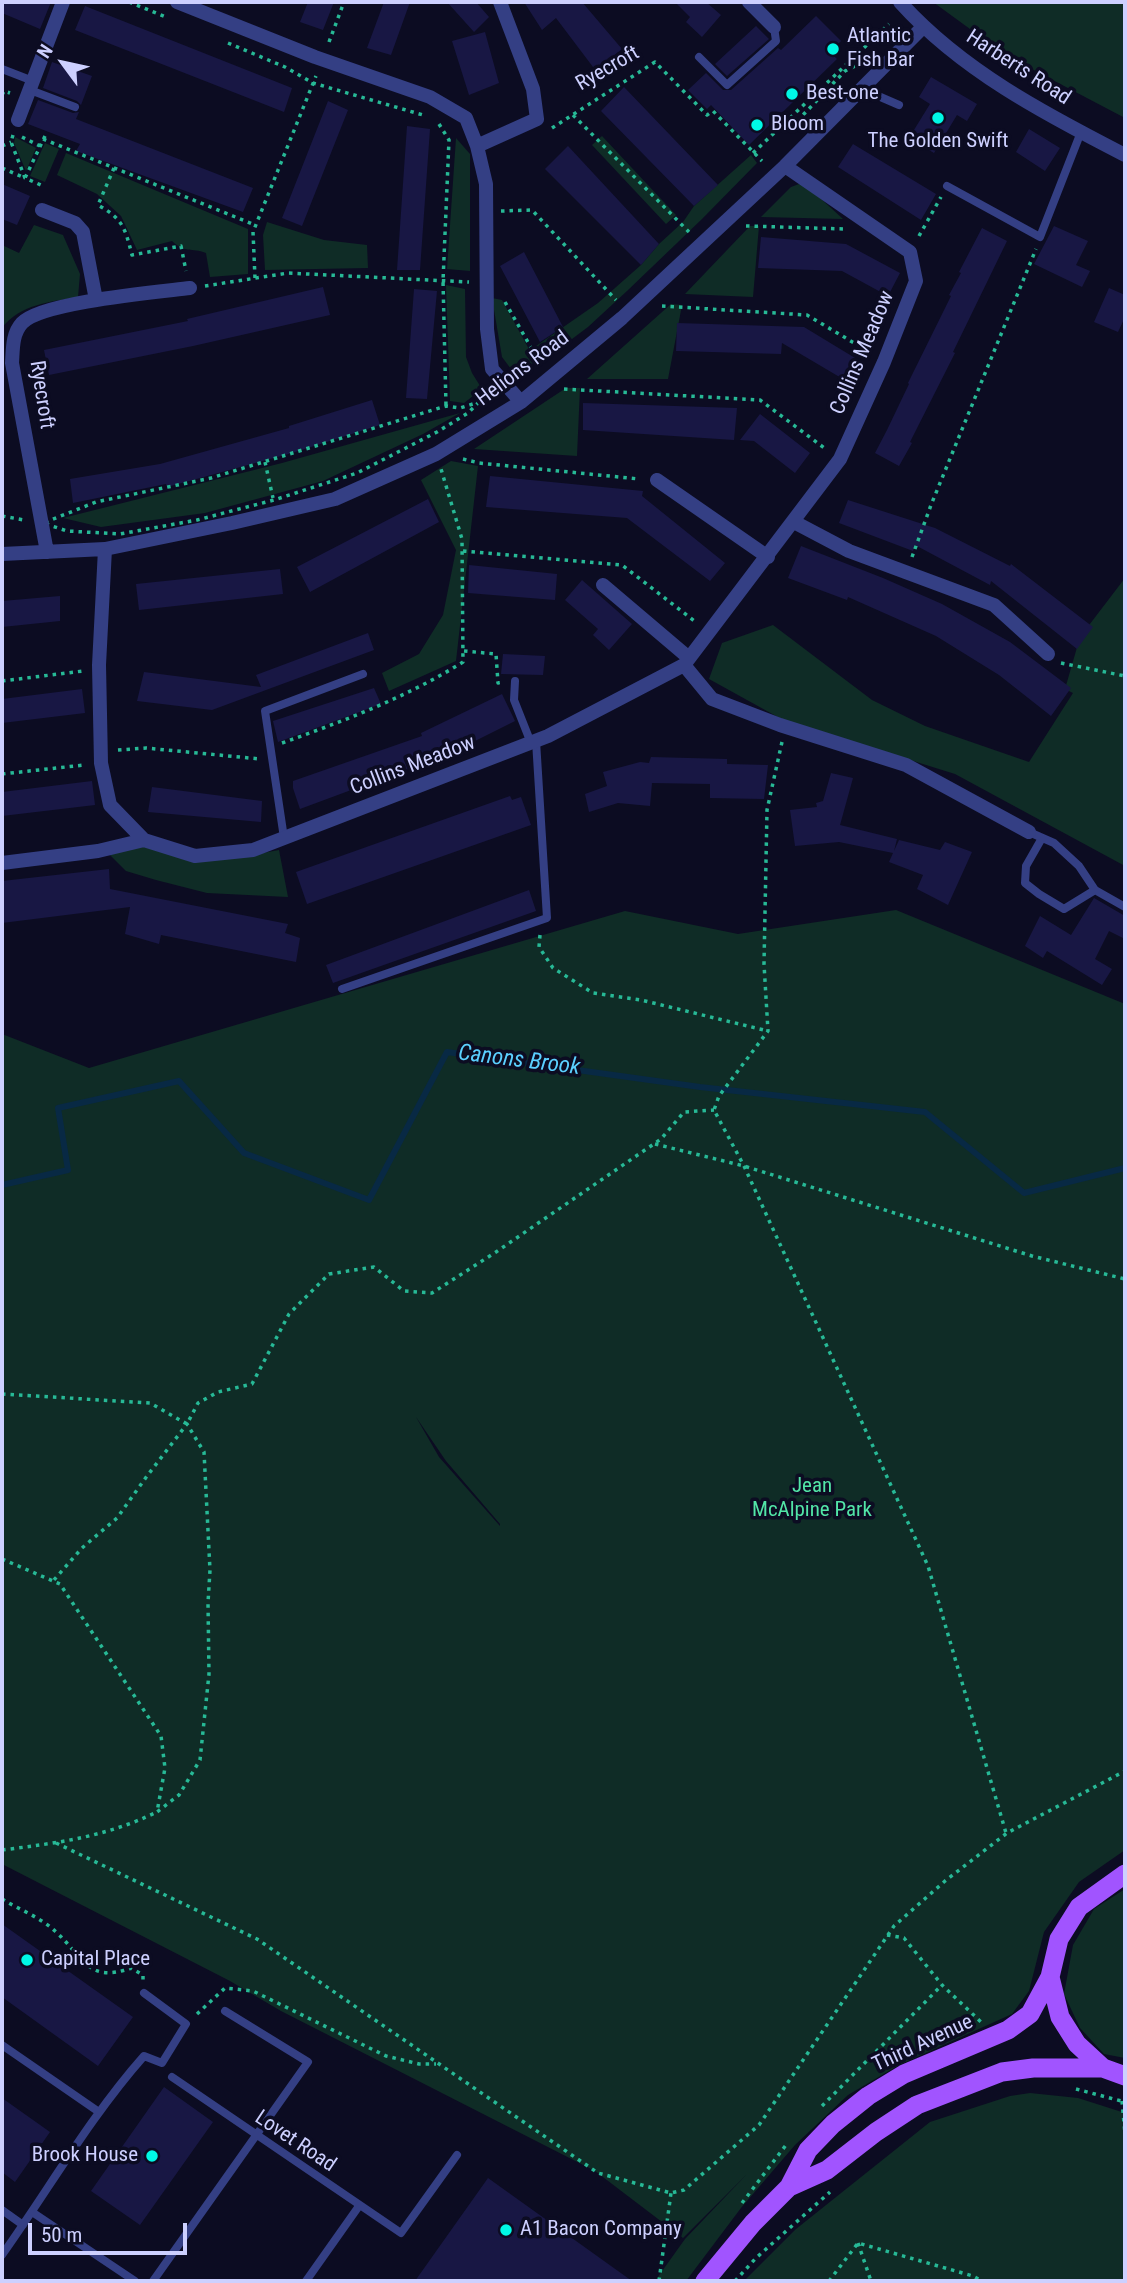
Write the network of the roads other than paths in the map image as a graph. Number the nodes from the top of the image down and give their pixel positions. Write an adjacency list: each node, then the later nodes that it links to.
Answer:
1 (63, 2): 10 (street)
2 (177, 2): 16 (street)
3 (500, 2): 16 (street)
4 (749, 2): 6 (street)
5 (900, 2): 7 (street, Harberts Road)
6 (774, 27): 8 (lane)
7 (923, 27): 11 (street, Helions Road); 15 (street, Harberts Road)
8 (699, 57)
9 (2, 69): 10 (lane)
10 (32, 85): 13 (lane); 14 (street)
11 (862, 89): 12 (lane); 18 (street, Helions Road)
12 (898, 105)
13 (75, 107)
14 (16, 127)
15 (1081, 132): 17 (street, Harberts Road); 19 (lane)
16 (477, 146): 23 (street)
17 (1125, 155)
18 (785, 166): 23 (street, Helions Road); 25 (street, Collins Meadow)
19 (947, 186)
20 (42, 210): 22 (street)
21 (190, 288): 22 (street, Ryecroft)
22 (96, 300): 27 (street, Ryecroft)
23 (521, 402): 26 (street, Helions Road)
24 (657, 481): 29 (street)
25 (794, 522): 29 (street, Collins Meadow); 31 (street)
26 (105, 549): 27 (street, Helions Road); 38 (street, Collins Meadow)
27 (47, 552): 28 (street, Helions Road)
28 (2, 554)
29 (768, 556): 32 (street, Collins Meadow)
30 (603, 585): 32 (street)
31 (1048, 654)
32 (687, 661): 35 (street, Collins Meadow); 36 (street)
33 (363, 674): 37 (lane)
34 (515, 681): 35 (lane)
35 (533, 742): 37 (street, Collins Meadow); 42 (lane)
36 (1035, 835): 40 (lane); 40 (lane)
37 (284, 838): 38 (street, Collins Meadow)
38 (144, 840): 39 (street, Collins Meadow)
39 (2, 863)
40 (1094, 890): 41 (lane)
41 (1125, 907)
42 (342, 989)
43 (1125, 1874): 44 (main road)
44 (1051, 1977): 48 (main road); 54 (main road, Third Avenue)
45 (144, 1993): 51 (lane)
46 (225, 2011): 52 (lane)
47 (2, 2045): 51 (lane)
48 (1103, 2068): 49 (main road); 54 (main road, Third Avenue)
49 (1125, 2076)
50 (172, 2077): 52 (lane, Lovet Road)
51 (99, 2112): 57 (lane)
52 (255, 2136): 55 (lane, Lovet Road); 61 (lane)
53 (457, 2155): 55 (lane, Lovet Road)
54 (789, 2187): 63 (main road, Third Avenue)
55 (359, 2206): 62 (lane)
56 (2, 2210): 58 (lane)
57 (32, 2212): 58 (lane); 60 (lane)
58 (23, 2225): 59 (lane)
59 (2, 2255)
60 (135, 2281)
61 (153, 2281)
62 (306, 2281)
63 (705, 2281)

